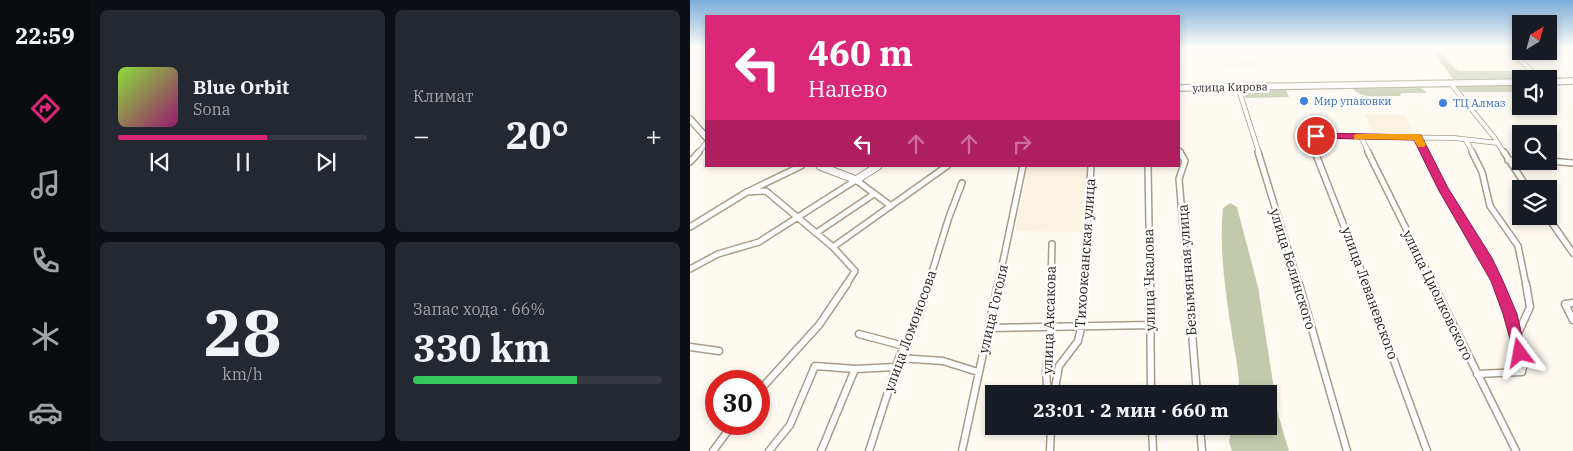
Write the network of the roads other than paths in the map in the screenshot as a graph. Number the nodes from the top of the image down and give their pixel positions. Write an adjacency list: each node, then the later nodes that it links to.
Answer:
1 (1512, 82): 4 (main road, улица Кирова)
2 (1557, 82): 3 (main road)
3 (1573, 82)
4 (1451, 84): 6 (main road, улица Кирова); 14 (street)
5 (1180, 88): 6 (main road, улица Кирова)
6 (1238, 88): 76 (street, улица Белинского)
7 (690, 119): 8 (main road)
8 (705, 135)
9 (1309, 136): 77 (street, улица Леваневского)
10 (1316, 136): 11 (street)
11 (1361, 137): 12 (street); 58 (street, улица Циолковского)
12 (1417, 137): 13 (street); 50 (street)
13 (1466, 140): 14 (street); 50 (street)
14 (1498, 143): 17 (street)
15 (705, 144): 19 (street)
16 (1180, 152): 63 (street, Безымянная улица)
17 (1508, 160): 18 (street); 30 (street)
18 (1512, 160)
19 (690, 162)
20 (1557, 162): 21 (street)
21 (1573, 163)
22 (799, 167): 32 (street)
23 (823, 167): 29 (main road)
24 (876, 167): 29 (main road)
25 (946, 167): 34 (street)
26 (1023, 167): 47 (street, улица Гоголя)
27 (1090, 167): 45 (street, Тихоокеанская улица)
28 (1148, 167): 46 (street, улица Чкалова)
29 (856, 180): 33 (street); 35 (street)
30 (1522, 180)
31 (962, 183): 51 (street, улица Ломоносова)
32 (747, 192): 35 (street); 37 (street)
33 (874, 194): 34 (street); 38 (street)
34 (891, 206): 40 (street)
35 (798, 218): 38 (street); 42 (street)
36 (1553, 225): 41 (street)
37 (690, 228)
38 (816, 233): 40 (street)
39 (1052, 244): 48 (street, улица Аксакова)
40 (833, 247): 59 (street)
41 (1573, 253)
42 (690, 269)
43 (1573, 303): 44 (street)
44 (1573, 320)
45 (1082, 324): 46 (street); 48 (street); 61 (street, Тихоокеанская улица)
46 (1150, 325): 62 (street, улица Чкалова)
47 (988, 328): 48 (street); 57 (street, улица Гоголя)
48 (1049, 328): 60 (street, улица Аксакова)
49 (859, 334): 51 (street)
50 (1516, 338): 58 (street)
51 (904, 346): 54 (street, улица Ломоносова)
52 (690, 347): 53 (street)
53 (719, 351)
54 (899, 358): 55 (street, улица Ломоносова); 57 (street)
55 (896, 367): 56 (street); 71 (street, улица Ломоносова)
56 (855, 369): 69 (street); 70 (street)
57 (978, 372): 72 (street, улица Гоголя)
58 (1477, 374): 78 (street, улица Циолковского)
59 (770, 378)
60 (1047, 385)
61 (1056, 385)
62 (1151, 385)
63 (1197, 385)
64 (725, 435): 68 (street)
65 (1051, 435): 73 (street)
66 (1152, 435): 74 (street)
67 (1201, 435): 75 (street)
68 (713, 451)
69 (770, 451)
70 (821, 451)
71 (869, 451)
72 (962, 451)
73 (1050, 451)
74 (1153, 451)
75 (1202, 451)
76 (1347, 451)
77 (1427, 451)
78 (1516, 451)

